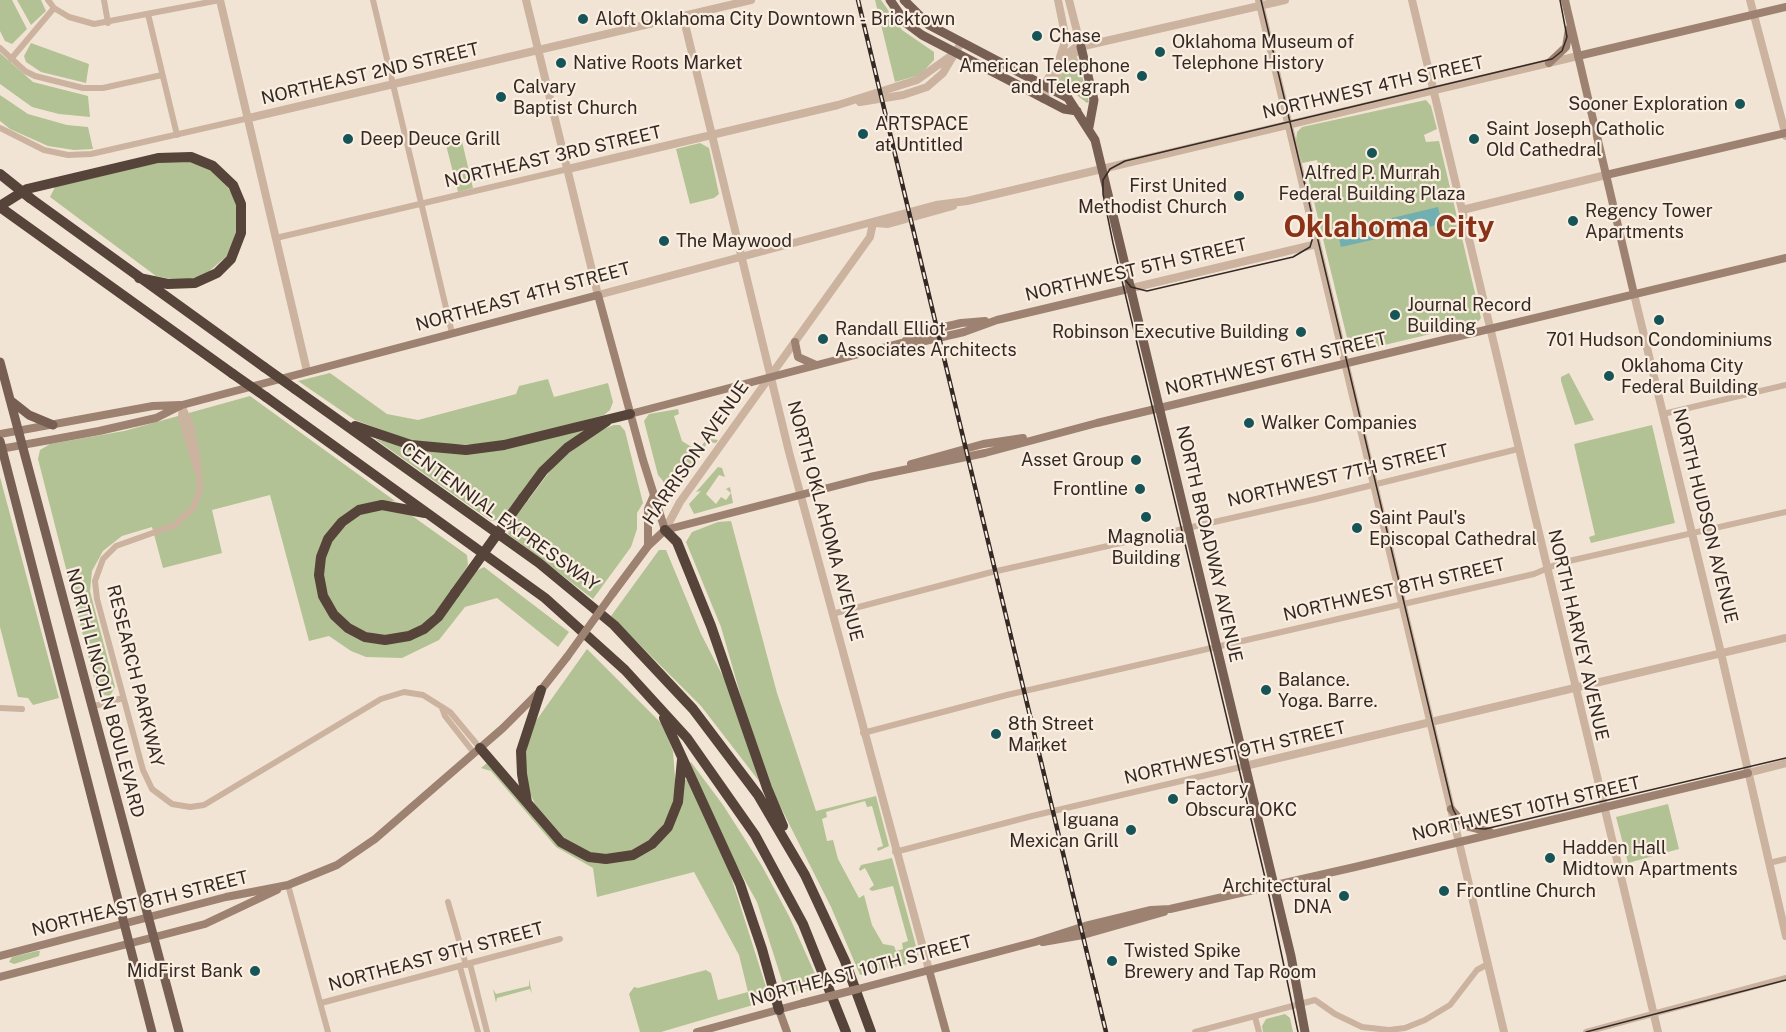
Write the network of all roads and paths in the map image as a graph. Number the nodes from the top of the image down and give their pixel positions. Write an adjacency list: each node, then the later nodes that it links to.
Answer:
1 (48, 0): 17 (street)
2 (104, 0): 22 (street)
3 (220, 0): 18 (street); 39 (street)
4 (373, 0): 33 (street)
5 (526, 0): 26 (street)
6 (751, 0): 20 (street, NORTHEAST 2ND STREET)
7 (890, 0): 27 (main road)
8 (904, 0): 23 (main road, NORTH BROADWAY AVENUE)
9 (1058, 0): 30 (street)
10 (1069, 0): 24 (street)
11 (1285, 0): 15 (street)
12 (1412, 0): 35 (street, NORTH HARVEY AVENUE)
13 (1564, 0): 21 (main road, NORTH HUDSON AVENUE)
14 (1750, 0): 19 (street)
15 (1259, 3): 24 (street); 40 (street)
16 (1786, 7): 19 (main road, NORTHWEST 4TH STREET)
17 (54, 8): 22 (street); 29 (street)
18 (148, 14): 22 (street); 32 (street)
19 (1754, 14): 28 (main road, NORTHWEST 4TH STREET); 43 (street)
20 (682, 16): 26 (street, NORTHEAST 2ND STREET); 45 (street, NORTH OKLAHOMA AVENUE)
21 (1569, 19): 28 (main road, NORTH HUDSON AVENUE); 31 (main road)
22 (108, 22)
23 (961, 43): 27 (street, NORTHEAST 3RD STREET); 34 (main road, NORTH BROADWAY AVENUE)
24 (1082, 47): 30 (street); 34 (street); 41 (main road)
25 (0, 48): 29 (street)
26 (539, 50): 33 (street, NORTHEAST 2ND STREET); 47 (street)
27 (955, 53): 36 (main road); 37 (street, NORTHEAST 3RD STREET); 37 (street, NORTHEAST 3RD STREET)
28 (1578, 56): 31 (street, NORTHWEST 4TH STREET); 49 (main road, NORTH HUDSON AVENUE)
29 (11, 59): 32 (street)
30 (1059, 60): 34 (street)
31 (1549, 63): 35 (street, NORTHWEST 4TH STREET)
32 (162, 75): 44 (street)
33 (393, 85): 39 (street, NORTHEAST 2ND STREET); 50 (street)
34 (1046, 86): 36 (street); 38 (main road, NORTH BROADWAY AVENUE)
35 (1433, 90): 40 (street, NORTHWEST 4TH STREET); 52 (street, NORTH HARVEY AVENUE)
36 (1041, 97): 38 (main road)
37 (838, 105): 45 (street, NORTHEAST 3RD STREET)
38 (1077, 111): 41 (main road, NORTH BROADWAY AVENUE)
39 (249, 118): 44 (street, NORTHEAST 2ND STREET); 54 (street)
40 (1288, 125): 46 (street, NORTHWEST 4TH STREET); 55 (street)
41 (1089, 127): 46 (main road, NORTH BROADWAY AVENUE)
42 (0, 128): 44 (street, NORTHEAST 2ND STREET)
43 (1786, 134): 49 (main road)
44 (177, 135)
45 (711, 135): 47 (street, NORTHEAST 3RD STREET); 56 (street, NORTH OKLAHOMA AVENUE)
46 (1103, 168): 53 (street, NORTHWEST 4TH STREET); 59 (main road, NORTH BROADWAY AVENUE)
47 (568, 169): 50 (street, NORTHEAST 3RD STREET); 61 (street)
48 (0, 174): 58 (highway, CENTENNIAL EXPRESSWAY, bridge)
49 (1606, 175): 52 (street); 60 (main road, NORTH HUDSON AVENUE)
50 (422, 204): 54 (street, NORTHEAST 3RD STREET); 64 (street)
51 (0, 206): 58 (highway); 90 (highway, bridge)
52 (1462, 210): 63 (street, NORTH HARVEY AVENUE)
53 (873, 224): 56 (street, NORTHEAST 4TH STREET); 65 (street, HARRISON AVENUE)
54 (276, 238): 70 (street)
55 (1317, 244): 59 (street, NORTHWEST 5TH STREET); 69 (street)
56 (740, 258): 61 (street, NORTHEAST 4TH STREET); 71 (street, NORTH OKLAHOMA AVENUE)
57 (1786, 258): 60 (main road, NORTHWEST 6TH STREET)
58 (139, 278): 78 (highway, CENTENNIAL EXPRESSWAY, bridge)
59 (1132, 288): 62 (main road, NORTHWEST 5TH STREET); 75 (main road, NORTH BROADWAY AVENUE)
60 (1634, 294): 63 (main road, NORTHWEST 6TH STREET); 77 (street, NORTH HUDSON AVENUE)
61 (598, 295): 64 (main road, NORTHEAST 4TH STREET); 76 (main road)
62 (997, 320): 66 (main road, NORTHWEST 5TH STREET); 66 (main road)
63 (1491, 331): 69 (main road, NORTHWEST 6TH STREET); 85 (street, NORTH HARVEY AVENUE)
64 (452, 333): 70 (main road, NORTHEAST 4TH STREET)
65 (795, 342): 68 (main road); 71 (street, HARRISON AVENUE)
66 (901, 343): 68 (main road)
67 (0, 362): 73 (main road, NORTH LINCOLN BOULEVARD)
68 (816, 365): 71 (main road)
69 (1346, 365): 75 (main road, NORTHWEST 6TH STREET); 86 (street)
70 (307, 371): 74 (main road, NORTHEAST 4TH STREET)
71 (770, 377): 76 (main road); 88 (street, NORTH OKLAHOMA AVENUE); 92 (street, HARRISON AVENUE)
72 (1786, 385): 77 (street)
73 (10, 400): 80 (main road); 81 (main road, NORTH LINCOLN BOULEVARD)
74 (182, 405): 80 (main road, NORTHEAST 4TH STREET); 83 (main road, NORTHEAST 4TH STREET); 103 (street, RESEARCH PARKWAY)
75 (1160, 408): 88 (main road, NORTHWEST 6TH STREET); 91 (main road, NORTH BROADWAY AVENUE)
76 (630, 414): 79 (highway); 87 (main road)
77 (1663, 414): 93 (street, NORTH HUDSON AVENUE)
78 (333, 416): 79 (highway); 124 (highway, CENTENNIAL EXPRESSWAY)
79 (609, 420): 90 (highway, bridge)
80 (53, 425): 81 (main road, NORTHEAST 4TH STREET)
81 (18, 431): 82 (main road, NORTHEAST 4TH STREET); 83 (main road, NORTH LINCOLN BOULEVARD)
82 (0, 434)
83 (21, 444): 84 (main road, NORTHEAST 4TH STREET); 105 (main road, NORTH LINCOLN BOULEVARD)
84 (1, 446): 129 (main road)
85 (1518, 449): 86 (street, NORTHWEST 7TH STREET); 95 (street, NORTH HARVEY AVENUE)
86 (1374, 484): 91 (street, NORTHWEST 7TH STREET); 96 (street)
87 (654, 495): 92 (main road); 94 (main road)
88 (801, 495): 92 (main road, NORTHWEST 6TH STREET); 97 (street, NORTH OKLAHOMA AVENUE)
89 (1786, 512): 93 (street, NORTHWEST 8TH STREET)
90 (432, 515): 104 (highway)
91 (1188, 527): 97 (street, NORTHWEST 7TH STREET); 99 (main road, NORTH BROADWAY AVENUE)
92 (665, 530): 94 (main road, HARRISON AVENUE); 124 (highway)
93 (1692, 533): 95 (street, NORTHWEST 8TH STREET); 100 (street, NORTH HUDSON AVENUE)
94 (648, 546): 102 (main road, HARRISON AVENUE, bridge)
95 (1547, 569): 96 (street, NORTHWEST 8TH STREET); 101 (street, NORTH HARVEY AVENUE)
96 (1402, 603): 99 (street, NORTHWEST 8TH STREET); 108 (street)
97 (832, 614): 109 (street, NORTH OKLAHOMA AVENUE)
98 (1786, 638): 100 (street, NORTHWEST 9TH STREET)
99 (1217, 647): 109 (street, NORTHWEST 8TH STREET); 113 (main road, NORTH BROADWAY AVENUE)
100 (1721, 653): 101 (street, NORTHWEST 9TH STREET); 114 (street, NORTH HUDSON AVENUE)
101 (1575, 688): 108 (street, NORTHWEST 9TH STREET); 116 (street, NORTH HARVEY AVENUE)
102 (541, 690): 110 (main road, HARRISON AVENUE); 115 (highway)
103 (123, 698): 105 (street); 110 (street, RESEARCH PARKWAY)
104 (659, 706): 111 (highway); 153 (highway)
105 (91, 707): 128 (main road, NORTH LINCOLN BOULEVARD)
106 (0, 708): 107 (street)
107 (22, 709)
108 (1431, 722): 113 (street, NORTHWEST 9TH STREET); 117 (street)
109 (863, 733): 121 (street, NORTH OKLAHOMA AVENUE)
110 (477, 751): 115 (highway); 119 (main road, HARRISON AVENUE)
111 (682, 756): 115 (highway); 142 (highway)
112 (1786, 763): 114 (street, NORTHWEST 10TH STREET)
113 (1245, 766): 121 (street, NORTHWEST 9TH STREET); 126 (main road, NORTH BROADWAY AVENUE)
114 (1748, 773): 116 (main road, NORTHWEST 10TH STREET); 123 (street, NORTH HUDSON AVENUE)
115 (528, 806)
116 (1604, 807): 118 (main road, NORTHWEST 10TH STREET); 143 (street, NORTH HARVEY AVENUE)
117 (1451, 808): 118 (main road); 120 (street)
118 (1497, 832): 120 (main road, NORTHWEST 10TH STREET)
119 (375, 839): 125 (main road, NORTHEAST 8TH STREET)
120 (1459, 841): 126 (main road, NORTHWEST 10TH STREET); 135 (street)
121 (895, 852): 137 (street, NORTH OKLAHOMA AVENUE)
122 (1786, 859): 123 (street)
123 (1769, 863): 130 (street, NORTH HUDSON AVENUE)
124 (805, 875): 154 (highway, CENTENNIAL EXPRESSWAY)
125 (288, 885): 128 (main road, NORTHEAST 8TH STREET); 131 (main road, NORTHEAST 8TH STREET); 140 (street)
126 (1273, 885): 137 (main road, NORTHEAST 10TH STREET); 141 (main road, NORTH BROADWAY AVENUE)
127 (448, 902): 136 (street)
128 (149, 917): 129 (main road, NORTHEAST 8TH STREET); 131 (main road, NORTH LINCOLN BOULEVARD)
129 (124, 924): 133 (main road); 134 (main road, NORTHEAST 8TH STREET)
130 (1786, 936)
131 (152, 937): 133 (main road, NORTHEAST 8TH STREET); 147 (main road, NORTH LINCOLN BOULEVARD)
132 (560, 939): 136 (street, NORTHEAST 9TH STREET)
133 (129, 943): 138 (main road, NORTHEAST 8TH STREET); 146 (main road)
134 (0, 956)
135 (1488, 964): 145 (street); 159 (street)
136 (465, 965): 140 (street, NORTHEAST 9TH STREET); 149 (street); 150 (street)
137 (928, 970): 142 (main road, NORTHEAST 10TH STREET, bridge); 155 (main road, NORTH OKLAHOMA AVENUE)
138 (0, 977)
139 (1786, 978): 143 (street)
140 (321, 1004): 148 (street)
141 (1300, 1004): 144 (street); 145 (street); 158 (main road, NORTH BROADWAY AVENUE)
142 (779, 1010): 151 (main road, NORTHEAST 10TH STREET); 152 (main road)
143 (1654, 1013): 160 (street); 161 (street, NORTH HARVEY AVENUE)
144 (1255, 1017): 156 (street); 157 (street)
145 (1383, 1031)
146 (152, 1032)
147 (179, 1032)
148 (328, 1032)
149 (477, 1032)
150 (487, 1032)
151 (697, 1032)
152 (787, 1032)
153 (846, 1032)
154 (871, 1032)
155 (946, 1032)
156 (1195, 1032)
157 (1259, 1032)
158 (1305, 1032)
159 (1504, 1032)
160 (1586, 1032)
161 (1658, 1032)

